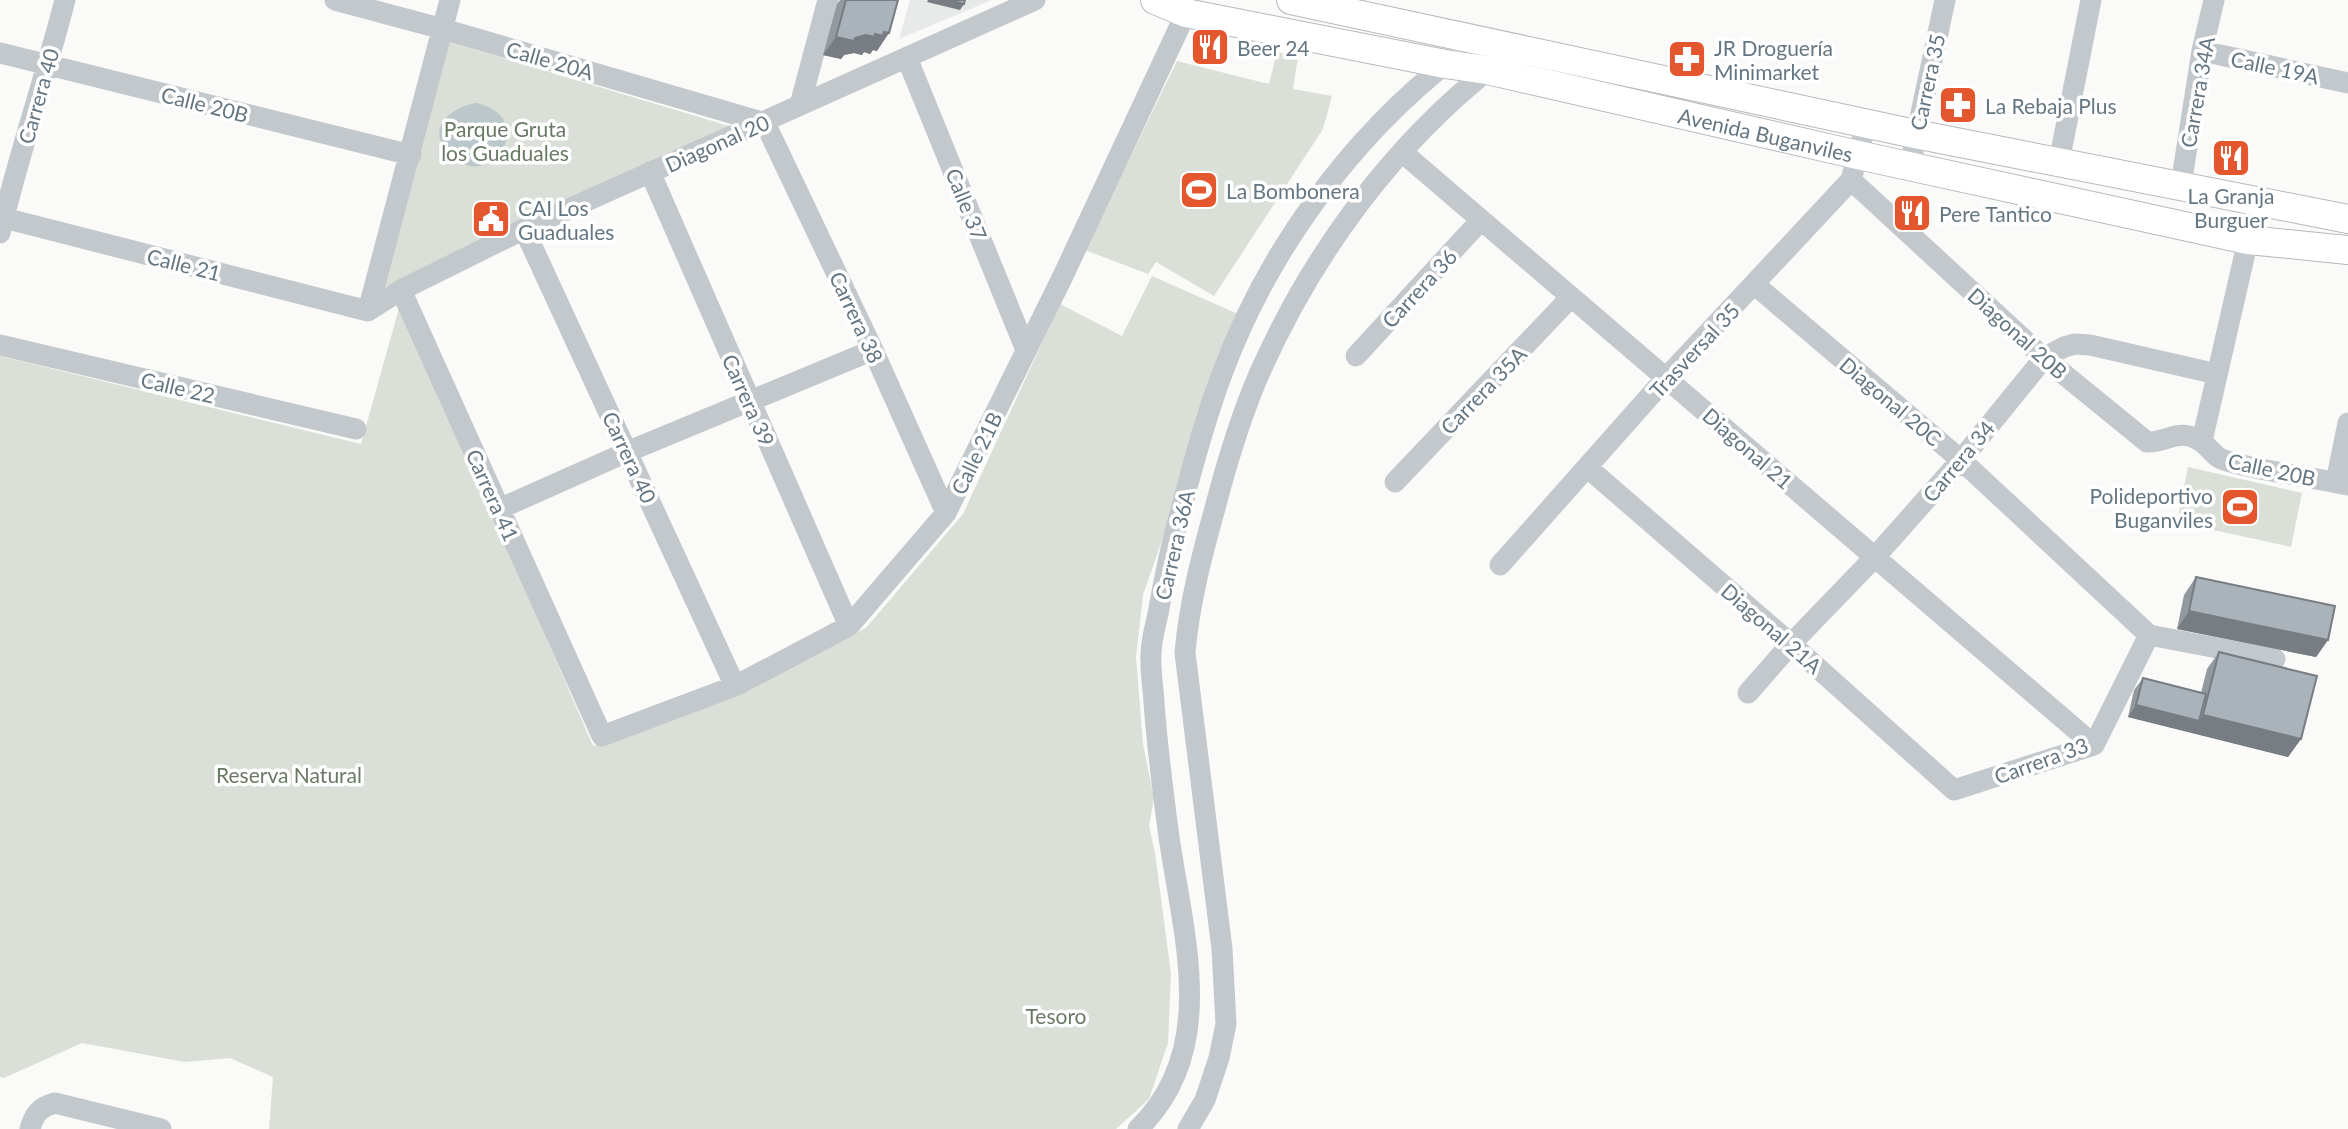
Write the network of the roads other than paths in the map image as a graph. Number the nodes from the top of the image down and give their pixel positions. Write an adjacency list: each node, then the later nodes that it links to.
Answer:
1 (65, 0): 19 (street, Carrera 40)
2 (335, 0): 12 (street, Calle 20A)
3 (450, 0): 12 (street)
4 (828, 0): 22 (street)
5 (1035, 0): 17 (street, Diagonal 20)
6 (1155, 0): 11 (main road, Avenida Buganviles)
7 (1291, 0): 13 (main road, Avenida Buganviles)
8 (1945, 0): 25 (street, Carrera 35)
9 (2091, 0): 28 (street)
10 (2214, 0): 15 (street, Carrera 34A)
11 (1186, 13): 18 (main road, Avenida Buganviles); 45 (street, Calle 21B)
12 (443, 29): 23 (street, Calle 20A); 27 (street)
13 (1477, 40): 14 (main road, Avenida Buganviles); 18 (street, Carrera 36A)
14 (1516, 48): 20 (street, Carrera 36A); 24 (main road, Avenida Buganviles)
15 (2202, 51): 21 (street, Calle 19A); 32 (street, Carrera 34A)
16 (0, 53): 19 (street, Calle 20B)
17 (907, 58): 22 (street, Diagonal 20); 45 (street, Calle 37)
18 (1446, 64): 20 (main road, Avenida Buganviles); 74 (street, Carrera 36A)
19 (48, 65): 27 (street, Calle 20B); 35 (street, Carrera 40)
20 (1488, 70): 26 (street, Carrera 36A); 30 (main road, Avenida Buganviles)
21 (2348, 83)
22 (800, 105): 23 (street, Diagonal 20)
23 (765, 123): 31 (street, Diagonal 20); 44 (street, Carrera 38)
24 (1866, 124): 25 (main road, Avenida Buganviles); 30 (street, Trasversal 35)
25 (1915, 134): 28 (main road, Avenida Buganviles); 29 (street, Carrera 35)
26 (1402, 152): 34 (street, Diagonal 21); 75 (street, Carrera 36A)
27 (411, 155): 42 (street)
28 (2059, 162): 32 (main road, Avenida Buganviles)
29 (1910, 165): 30 (main road, Avenida Buganviles); 37 (main road, Avenida Buganviles)
30 (1854, 168): 39 (street, Trasversal 35); 47 (street, Diagonal 20B)
31 (650, 172): 36 (street, Diagonal 20); 50 (street, Carrera 39)
32 (2181, 185): 33 (main road, Avenida Buganviles)
33 (2348, 219)
34 (1481, 220): 41 (street, Diagonal 21); 46 (street, Carrera 36)
35 (1, 222): 42 (street, Calle 21)
36 (524, 229): 40 (street, Diagonal 20); 54 (street, Carrera 40)
37 (2248, 240): 38 (main road, Avenida Buganviles); 48 (street)
38 (2348, 250)
39 (1754, 284): 49 (street, Trasversal 35); 55 (street, Diagonal 20C)
40 (401, 290): 42 (street); 59 (street, Carrera 41)
41 (1571, 297): 49 (street, Diagonal 21); 57 (street, Carrera 35A)
42 (369, 311)
43 (0, 345): 52 (street, Calle 22)
44 (873, 350): 50 (street); 60 (street, Carrera 38)
45 (1026, 350): 60 (street, Calle 21B)
46 (1356, 355)
47 (2044, 358): 48 (street, Carrera 34); 53 (street, Diagonal 20B); 55 (street, Carrera 34)
48 (2217, 374): 53 (street)
49 (1666, 378): 56 (street, Trasversal 35); 61 (street, Diagonal 21)
50 (749, 401): 54 (street); 63 (street, Carrera 39)
51 (2348, 423): 58 (street)
52 (356, 429)
53 (2202, 441): 58 (street, Calle 20B)
54 (627, 453): 59 (street); 67 (street, Carrera 40)
55 (1961, 460): 61 (street, Carrera 34); 64 (street, Diagonal 20C)
56 (1588, 468): 62 (street, Trasversal 35); 65 (street, Diagonal 21A)
57 (1395, 482)
58 (2342, 484)
59 (499, 509): 69 (street, Carrera 41)
60 (946, 513): 63 (street, Calle 21B)
61 (1875, 557): 65 (street, Carrera 34); 70 (street, Diagonal 21)
62 (1500, 565)
63 (849, 626): 67 (street, Calle 21B)
64 (2149, 635): 66 (street); 70 (street, Carrera 33)
65 (1791, 644): 68 (street, Carrera 34); 71 (street, Diagonal 21A)
66 (2275, 659)
67 (735, 685): 69 (street, Calle 21B)
68 (1748, 693)
69 (602, 736)
70 (2094, 745): 71 (street, Carrera 33)
71 (1954, 790)
72 (30, 1129): 73 (street)
73 (161, 1129)
74 (1138, 1129)
75 (1188, 1129)

